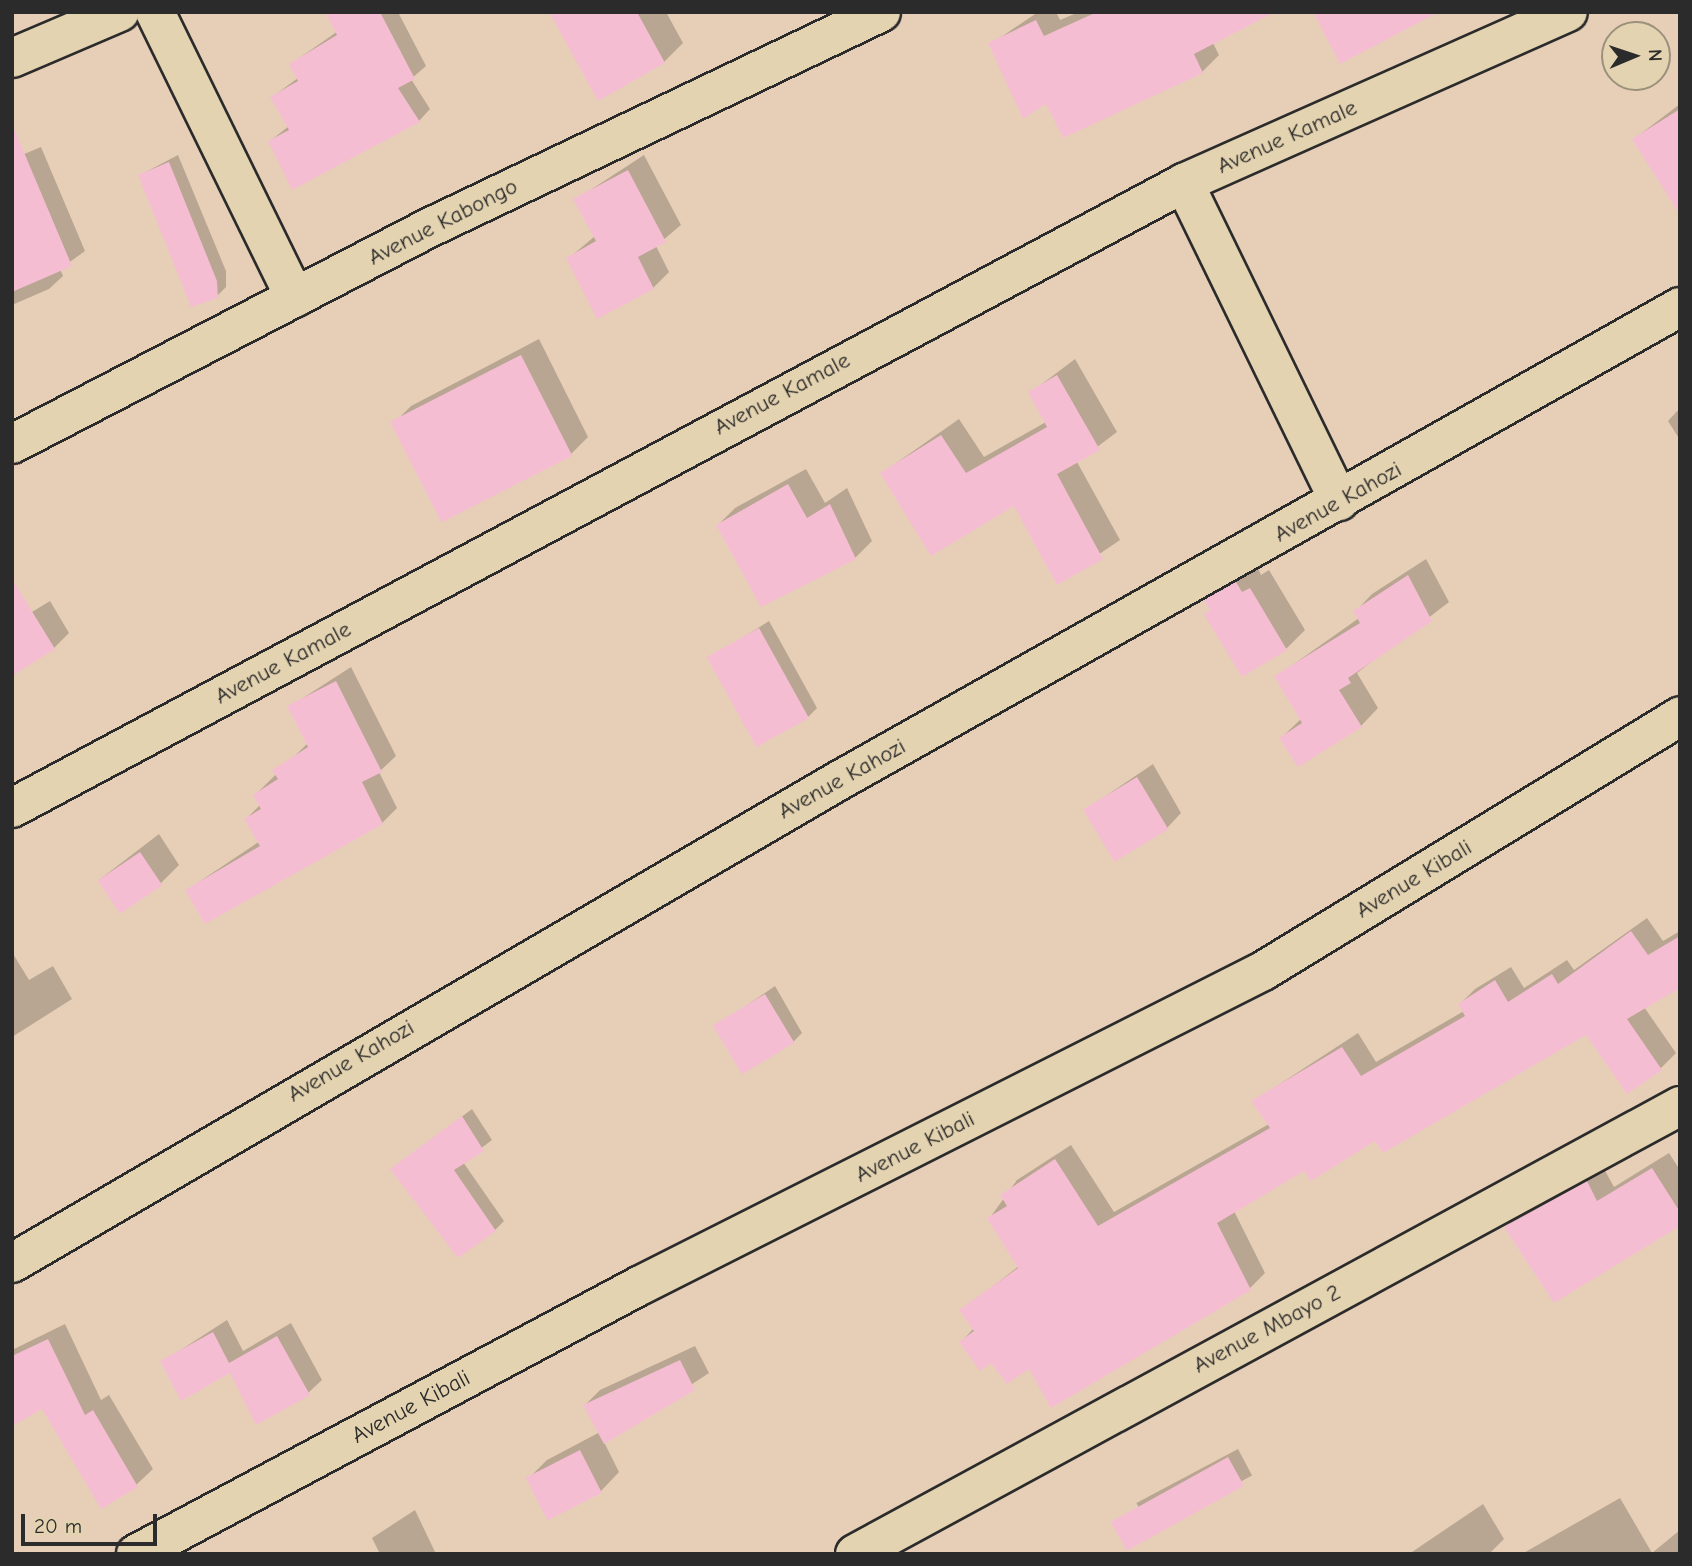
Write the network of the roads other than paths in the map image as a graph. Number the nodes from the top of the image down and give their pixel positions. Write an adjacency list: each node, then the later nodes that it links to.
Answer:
1 (120, 12): 5 (street)
2 (155, 12): 7 (street)
3 (881, 12): 7 (street, Avenue Kabongo)
4 (1568, 12): 6 (street, Avenue Kamale)
5 (12, 58)
6 (1184, 183): 10 (street); 12 (street, Avenue Kamale)
7 (295, 298): 9 (street, Avenue Kabongo)
8 (1680, 307): 10 (street, Avenue Kahozi)
9 (12, 444)
10 (1339, 501): 14 (street, Avenue Kahozi)
11 (1680, 716): 15 (street, Avenue Kibali)
12 (12, 808)
13 (1680, 1106): 16 (street, Avenue Mbayo 2)
14 (12, 1263)
15 (136, 1554)
16 (855, 1554)

